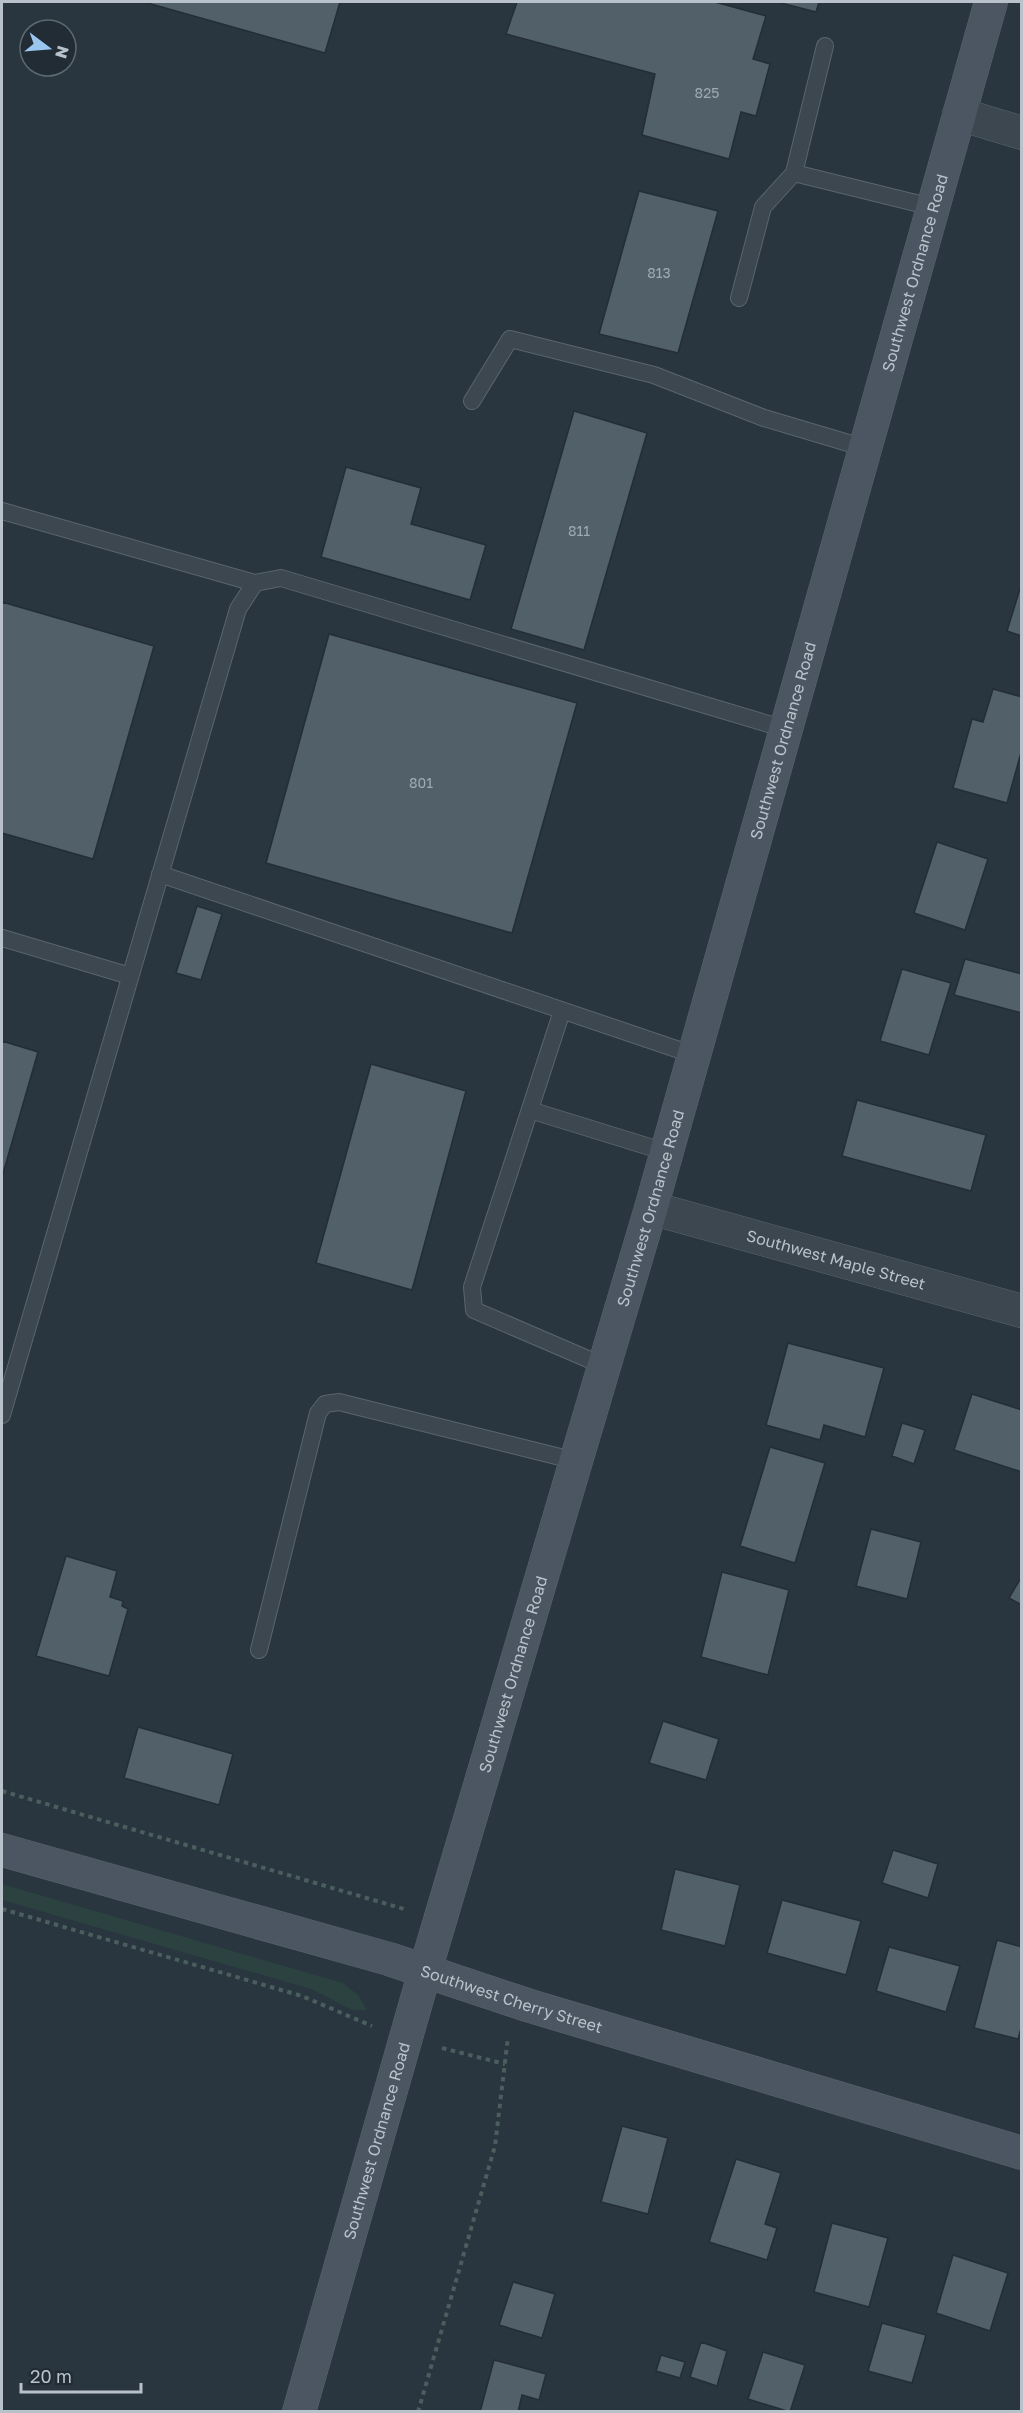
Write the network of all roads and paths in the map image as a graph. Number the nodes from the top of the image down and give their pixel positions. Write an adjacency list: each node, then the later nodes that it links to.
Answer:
1 (991, 2): 3 (street, Southwest Ordnance Road)
2 (825, 46): 5 (lane)
3 (959, 114): 4 (street); 6 (street, Southwest Ordnance Road)
4 (1022, 132)
5 (794, 173): 6 (lane); 7 (lane)
6 (932, 207): 9 (street, Southwest Ordnance Road)
7 (739, 298)
8 (472, 401): 9 (lane)
9 (865, 448): 12 (street, Southwest Ordnance Road)
10 (2, 511): 11 (lane)
11 (255, 583): 12 (lane); 13 (lane)
12 (785, 729): 17 (street, Southwest Ordnance Road)
13 (160, 874): 15 (lane); 16 (lane)
14 (2, 938): 15 (lane)
15 (130, 976): 23 (lane)
16 (562, 1011): 17 (lane); 18 (lane)
17 (694, 1055): 19 (street, Southwest Ordnance Road)
18 (530, 1110): 19 (lane); 22 (lane)
19 (666, 1152): 20 (street, Southwest Ordnance Road)
20 (651, 1208): 21 (street, Southwest Maple Street); 22 (street, Southwest Ordnance Road)
21 (1022, 1311)
22 (604, 1366): 25 (street, Southwest Ordnance Road)
23 (5, 1389): 24 (lane)
24 (2, 1415)
25 (576, 1461): 26 (lane); 30 (street, Southwest Ordnance Road)
26 (259, 1650)
27 (2, 1791): 30 (path)
28 (2, 1850): 31 (street, Southwest Cherry Street)
29 (2, 1909): 33 (path)
30 (441, 1920): 31 (street, Southwest Ordnance Road)
31 (425, 1971): 32 (street, Southwest Cherry Street); 33 (street, Southwest Ordnance Road)
32 (526, 2005): 34 (path); 35 (street, Southwest Cherry Street)
33 (406, 2039): 34 (path); 36 (street, Southwest Ordnance Road)
34 (505, 2064): 37 (path)
35 (1022, 2153)
36 (299, 2412)
37 (418, 2412)

